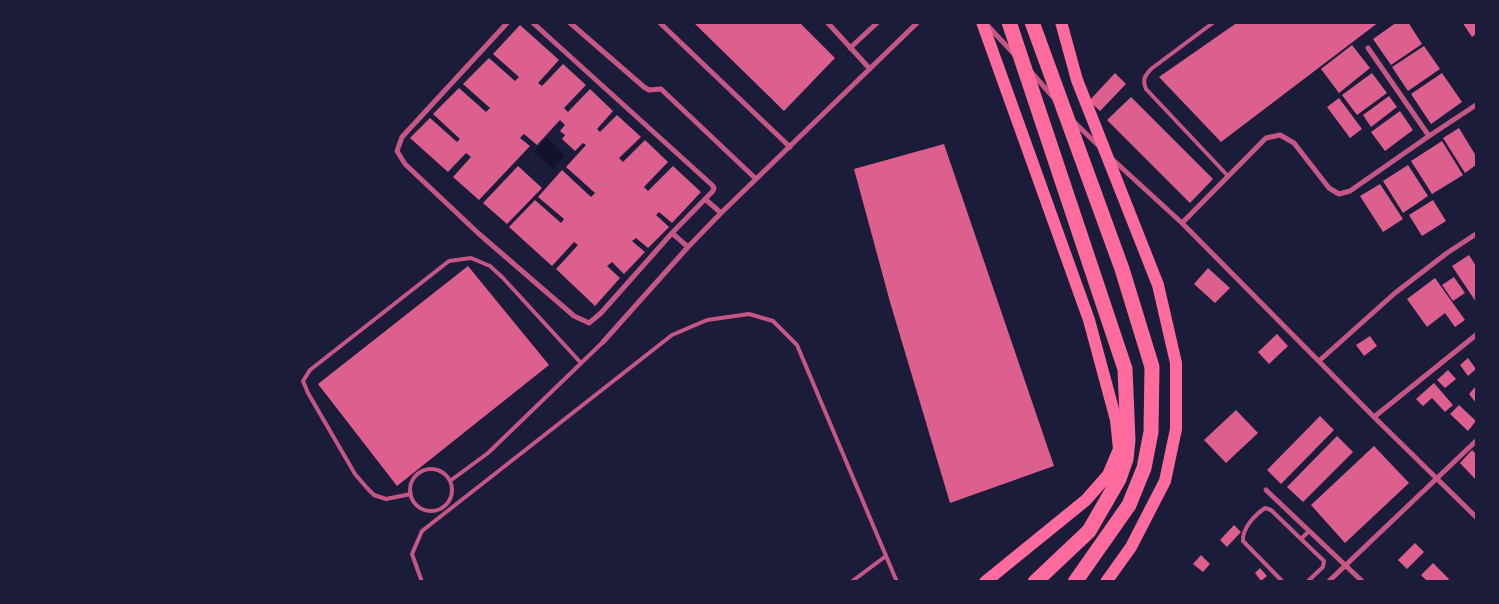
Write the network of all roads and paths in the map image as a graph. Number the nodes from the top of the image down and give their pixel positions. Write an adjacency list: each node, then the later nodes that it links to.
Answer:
1 (508, 22): 24 (street)
2 (532, 22): 21 (street)
3 (569, 22): 20 (street)
4 (659, 22): 18 (street)
5 (827, 22): 13 (street)
6 (878, 22): 13 (street)
7 (918, 22): 15 (street)
8 (983, 22): 23 (street); 45 (main road)
9 (1009, 22): 46 (highway)
10 (1032, 22): 47 (highway)
11 (1062, 22): 48 (main road)
12 (1214, 22): 19 (lane)
13 (850, 48): 15 (street)
14 (1368, 48): 17 (street)
15 (870, 69): 18 (street)
16 (1476, 105): 17 (street)
17 (1429, 136): 19 (street)
18 (790, 147): 20 (street)
19 (1228, 176): 23 (street)
20 (756, 179): 22 (street)
21 (705, 199): 22 (street); 24 (street)
22 (721, 213): 26 (street)
23 (1182, 222): 29 (street)
24 (672, 234): 26 (street)
25 (1476, 234): 29 (street)
26 (688, 247): 28 (street)
27 (1476, 335): 31 (street)
28 (603, 342): 30 (lane)
29 (1319, 361): 31 (street)
30 (581, 363): 34 (lane); 36 (lane)
31 (1374, 417): 33 (street)
32 (1476, 441): 33 (street)
33 (1437, 479): 37 (street); 41 (street)
34 (450, 482): 36 (lane); 36 (lane)
35 (1266, 490): 38 (street)
36 (411, 494)
37 (1476, 517)
38 (1310, 531): 39 (lane); 41 (street)
39 (1301, 539): 49 (lane); 50 (lane)
40 (886, 556): 42 (lane); 43 (lane); 44 (lane)
41 (1346, 565): 51 (street); 52 (street)
42 (422, 582)
43 (851, 582)
44 (897, 582)
45 (985, 582)
46 (1035, 582)
47 (1076, 582)
48 (1106, 582)
49 (1283, 582)
50 (1307, 582)
51 (1328, 582)
52 (1363, 582)

